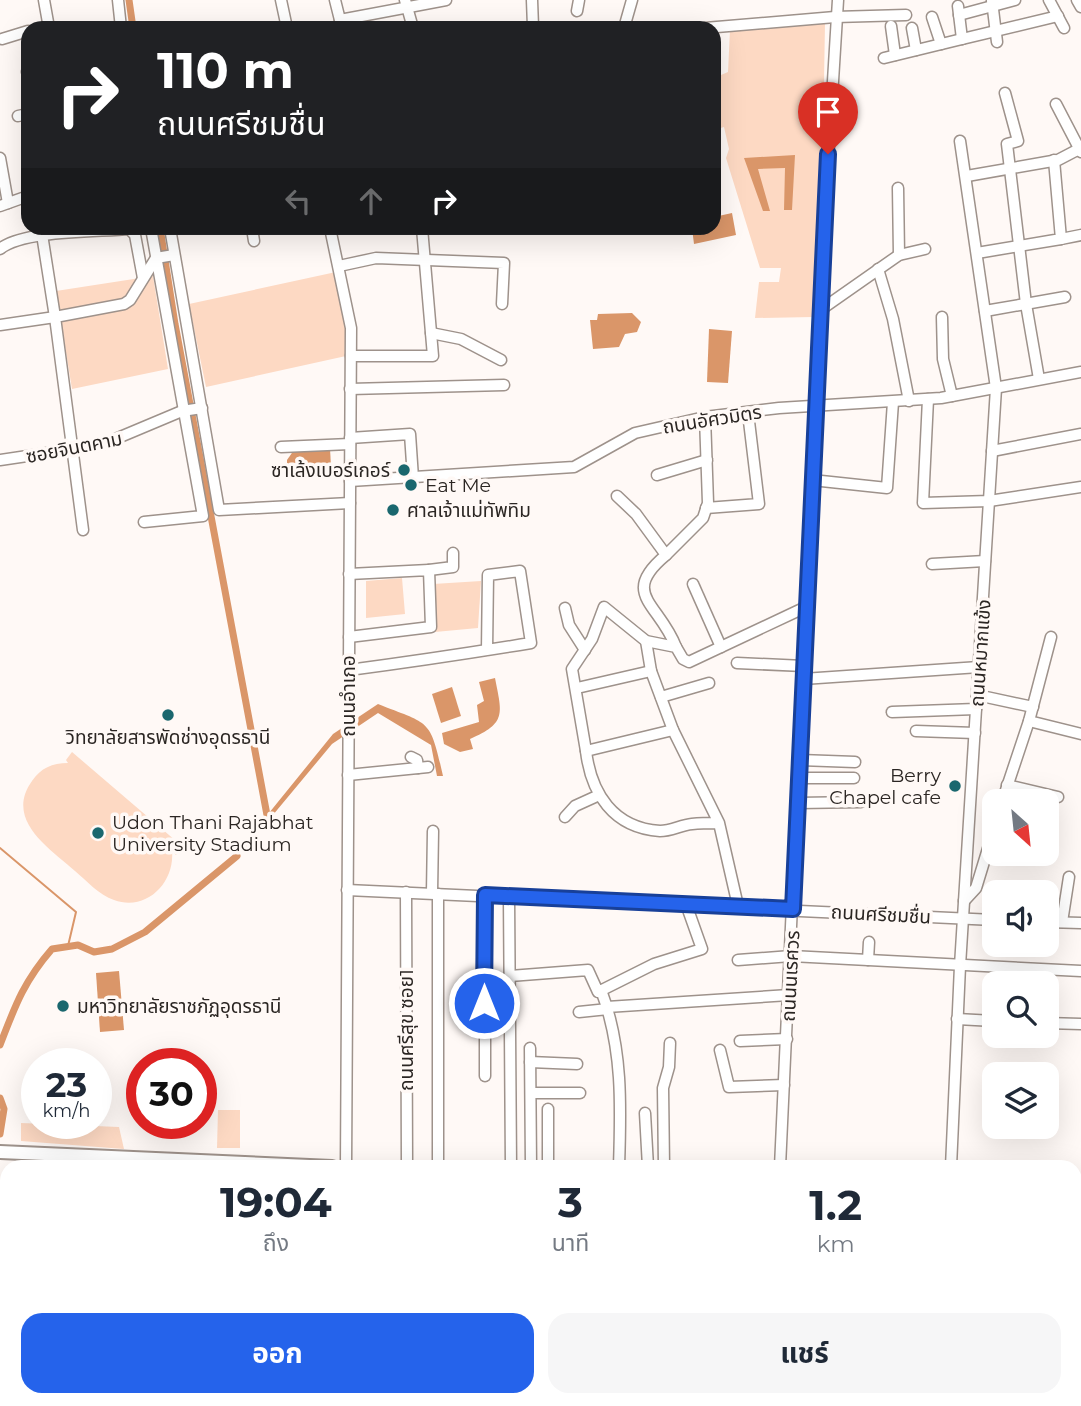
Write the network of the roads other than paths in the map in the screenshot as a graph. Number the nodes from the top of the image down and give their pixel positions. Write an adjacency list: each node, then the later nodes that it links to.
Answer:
1 (44, 0): 21 (street)
2 (118, 0): 22 (street)
3 (281, 0): 23 (street)
4 (335, 0): 24 (street)
5 (446, 0): 14 (street)
6 (532, 0): 27 (street)
7 (579, 0): 16 (street)
8 (632, 0): 28 (street)
9 (838, 0): 19 (street, ถนนนเรศวร)
10 (1015, 0): 13 (street)
11 (1049, 0): 18 (street)
12 (1077, 0): 15 (street)
13 (992, 2): 34 (street); 36 (street)
14 (406, 4): 25 (street); 26 (street)
15 (1081, 7)
16 (577, 11)
17 (906, 15): 19 (street)
18 (1058, 16): 31 (street); 34 (street)
19 (835, 17): 30 (street); 77 (street, ถนนนเรศวร)
20 (932, 17): 37 (street)
21 (45, 21)
22 (120, 21)
23 (286, 21)
24 (341, 21)
25 (352, 21)
26 (411, 21)
27 (531, 21)
28 (626, 21)
29 (891, 26): 39 (street)
30 (721, 27)
31 (1064, 27)
32 (912, 28): 38 (street)
33 (21, 33): 35 (street)
34 (996, 37): 36 (street)
35 (2, 39)
36 (962, 39): 37 (street)
37 (941, 44): 38 (street)
38 (916, 50): 39 (street)
39 (895, 55): 40 (street)
40 (884, 58)
41 (1005, 93): 47 (street)
42 (1056, 104): 44 (street)
43 (960, 141): 48 (street, ถนนหมากแข้ง)
44 (1081, 149): 46 (street)
45 (0, 158): 51 (street)
46 (1054, 160): 47 (street); 61 (street)
47 (1009, 167): 48 (street); 63 (street)
48 (967, 176): 66 (street, ถนนหมากแข้ง)
49 (898, 188): 68 (street)
50 (21, 198): 51 (street)
51 (4, 204)
52 (33, 235): 64 (street)
53 (42, 235): 79 (street)
54 (135, 235): 73 (street)
55 (152, 235): 69 (street)
56 (171, 235): 67 (street)
57 (253, 235): 62 (street)
58 (332, 235): 71 (street, ถนนอำเภอ)
59 (423, 235): 70 (street)
60 (1081, 235): 61 (street)
61 (1061, 239): 63 (street)
62 (254, 241)
63 (1019, 246): 66 (street); 76 (street)
64 (0, 249)
65 (925, 249): 68 (street)
66 (977, 253): 78 (street, ถนนหมากแข้ง)
67 (174, 255): 69 (street); 95 (street)
68 (899, 255): 72 (street)
69 (156, 258): 73 (street); 95 (street)
70 (426, 258): 71 (street); 75 (street); 82 (street)
71 (339, 267): 83 (street, ถนนอำเภอ)
72 (878, 269): 77 (street); 92 (street)
73 (143, 278): 79 (street)
74 (1065, 297): 76 (street)
75 (502, 304)
76 (1026, 304): 78 (street); 86 (street)
77 (819, 311): 94 (street, ถนนนเรศวร)
78 (985, 311): 89 (street, ถนนหมากแข้ง)
79 (55, 317): 81 (street); 101 (street)
80 (942, 317): 90 (street)
81 (0, 325)
82 (431, 333): 83 (street); 84 (street)
83 (351, 356): 88 (street, ถนนอำเภอ)
84 (500, 360)
85 (1081, 372): 86 (street, ถนนอัศวมิตร)
86 (1039, 379): 89 (street, ถนนอัศวมิตร)
87 (504, 385): 88 (street)
88 (351, 388): 99 (street, ถนนอำเภอ)
89 (996, 388): 90 (street, ถนนอัศวมิตร); 102 (street, ถนนหมากแข้ง)
90 (952, 396): 91 (street, ถนนอัศวมิตร)
91 (928, 399): 92 (street, ถนนอัศวมิตร); 111 (street)
92 (909, 401): 93 (street, ถนนอัศวมิตร)
93 (893, 402): 94 (street, ถนนอัศวมิตร); 107 (street)
94 (815, 407): 96 (street, ถนนอัศวมิตร); 107 (street, ถนนนเรศวร)
95 (191, 410): 101 (street, ซอยจินตคาม); 112 (street); 114 (street)
96 (748, 414): 97 (street, ถนนอัศวมิตร); 113 (street)
97 (705, 417): 104 (street); 106 (street, ถนนอัศวมิตร)
98 (1081, 435): 102 (street)
99 (350, 441): 100 (street); 106 (street); 108 (street, ถนนอำเภอ)
100 (281, 447)
101 (74, 450): 103 (street, ซอยจินตคาม); 115 (street)
102 (992, 451): 111 (street, ถนนหมากแข้ง)
103 (0, 460)
104 (707, 460): 105 (street); 113 (street)
105 (657, 475)
106 (412, 478): 108 (street, ถนนอัศวมิตร)
107 (812, 480): 123 (street, ถนนนเรศวร)
108 (350, 481): 112 (street, ถนนอำเภอ)
109 (1081, 487): 111 (street)
110 (617, 496): 117 (street)
111 (989, 501): 118 (street, ถนนหมากแข้ง)
112 (350, 503): 121 (street, ถนนอำเภอ)
113 (706, 508): 117 (street)
114 (144, 522)
115 (83, 530)
116 (453, 553): 120 (street)
117 (667, 555): 128 (street)
118 (985, 561): 119 (street); 134 (street, ถนนหมากแข้ง)
119 (932, 564)
120 (429, 570): 121 (street); 125 (street)
121 (349, 574): 125 (street, ถนนอำเภอ)
122 (693, 584): 129 (street)
123 (806, 607): 129 (street); 133 (street, ถนนนเรศวร)
124 (565, 608): 131 (street)
125 (349, 637): 135 (street, ถนนอำเภอ)
126 (1051, 637): 142 (street)
127 (646, 641): 128 (street); 131 (street); 136 (street)
128 (676, 647): 129 (street)
129 (721, 647)
130 (487, 650): 130 (street); 135 (street)
131 (585, 650): 139 (street)
132 (737, 663): 133 (street)
133 (804, 666): 137 (street, ถนนนเรศวร)
134 (979, 667): 137 (street); 140 (street, ถนนหมากแข้ง)
135 (349, 670): 154 (street, ถนนอำเภอ)
136 (651, 671): 139 (street); 141 (street)
137 (803, 679): 152 (street, ถนนนเรศวร)
138 (709, 683): 141 (street)
139 (577, 688): 150 (street)
140 (977, 695): 142 (street); 143 (street, ถนนหมากแข้ง)
141 (661, 697): 146 (street)
142 (1033, 707): 145 (street)
143 (976, 709): 144 (street); 148 (street, ถนนหมากแข้ง)
144 (892, 712)
145 (1029, 721): 149 (street); 157 (street)
146 (673, 730): 150 (street); 164 (street)
147 (916, 732): 148 (street)
148 (975, 733): 173 (street, ถนนหมากแข้ง)
149 (1081, 734)
150 (586, 751): 160 (street)
151 (411, 757): 154 (street)
152 (800, 760): 153 (street); 155 (street, ถนนนเรศวร)
153 (855, 762)
154 (348, 775): 168 (street, ถนนอำเภอ)
155 (799, 778): 156 (street); 162 (street, ถนนนเรศวร)
156 (855, 778)
157 (1007, 785): 158 (street); 159 (street)
158 (1006, 789)
159 (1024, 789)
160 (597, 796): 163 (street); 164 (street)
161 (860, 802): 162 (street)
162 (798, 803): 176 (street, ถนนนเรศวร)
163 (565, 817)
164 (719, 823): 175 (street)
165 (433, 831): 170 (street)
166 (983, 866): 173 (street)
167 (1069, 877): 179 (street)
168 (347, 890): 169 (street, ถนนศรีชมชื่น); 211 (street, ถนนอำเภอ)
169 (405, 892): 170 (street, ถนนศรีชมชื่น); 212 (street, ถนนศรีสุข ซอย1)
170 (435, 893): 171 (street, ถนนศรีชมชื่น); 213 (street)
171 (485, 895): 172 (street, ถนนศรีชมชื่น); 203 (street)
172 (509, 897): 174 (street, ถนนศรีชมชื่น); 187 (street)
173 (964, 901): 177 (street, ถนนหมากแข้ง)
174 (686, 904): 175 (street, ถนนศรีชมชื่น); 188 (street)
175 (738, 906): 176 (street, ถนนศรีชมชื่น)
176 (793, 909): 177 (street, ถนนศรีชมชื่น); 182 (street, ถนนนเรศวร)
177 (963, 918): 178 (street, ถนนศรีชมชื่น); 185 (street, ถนนหมากแข้ง)
178 (982, 919)
179 (1062, 922): 180 (street)
180 (1081, 923)
181 (869, 942): 184 (street)
182 (791, 956): 183 (street); 184 (street); 189 (street, ถนนนเรศวร)
183 (738, 960)
184 (868, 960): 185 (street)
185 (960, 966): 186 (street); 192 (street, ถนนหมากแข้ง)
186 (1081, 971)
187 (510, 976): 188 (street); 214 (street)
188 (601, 990): 190 (street)
189 (789, 995): 190 (street); 196 (street, ถนนนเรศวร)
190 (608, 1008): 191 (street); 217 (street)
191 (579, 1012)
192 (957, 1019): 193 (street); 221 (street, ถนนหมากแข้ง)
193 (982, 1020)
194 (1059, 1023): 195 (street)
195 (1081, 1024)
196 (786, 1039): 197 (street); 204 (street, ถนนนเรศวร)
197 (740, 1041)
198 (670, 1043): 219 (street)
199 (530, 1048): 201 (street)
200 (720, 1050): 204 (street)
201 (530, 1062): 202 (street); 205 (street)
202 (577, 1064)
203 (485, 1076)
204 (784, 1085): 220 (street, ถนนนเรศวร)
205 (531, 1093): 206 (street); 215 (street)
206 (580, 1093)
207 (548, 1109): 216 (street)
208 (645, 1114): 218 (street)
209 (0, 1152): 210 (main road)
210 (177, 1160)
211 (346, 1160)
212 (407, 1160)
213 (438, 1160)
214 (511, 1160)
215 (531, 1160)
216 (548, 1160)
217 (619, 1160)
218 (648, 1160)
219 (664, 1160)
220 (780, 1160)
221 (951, 1160)

